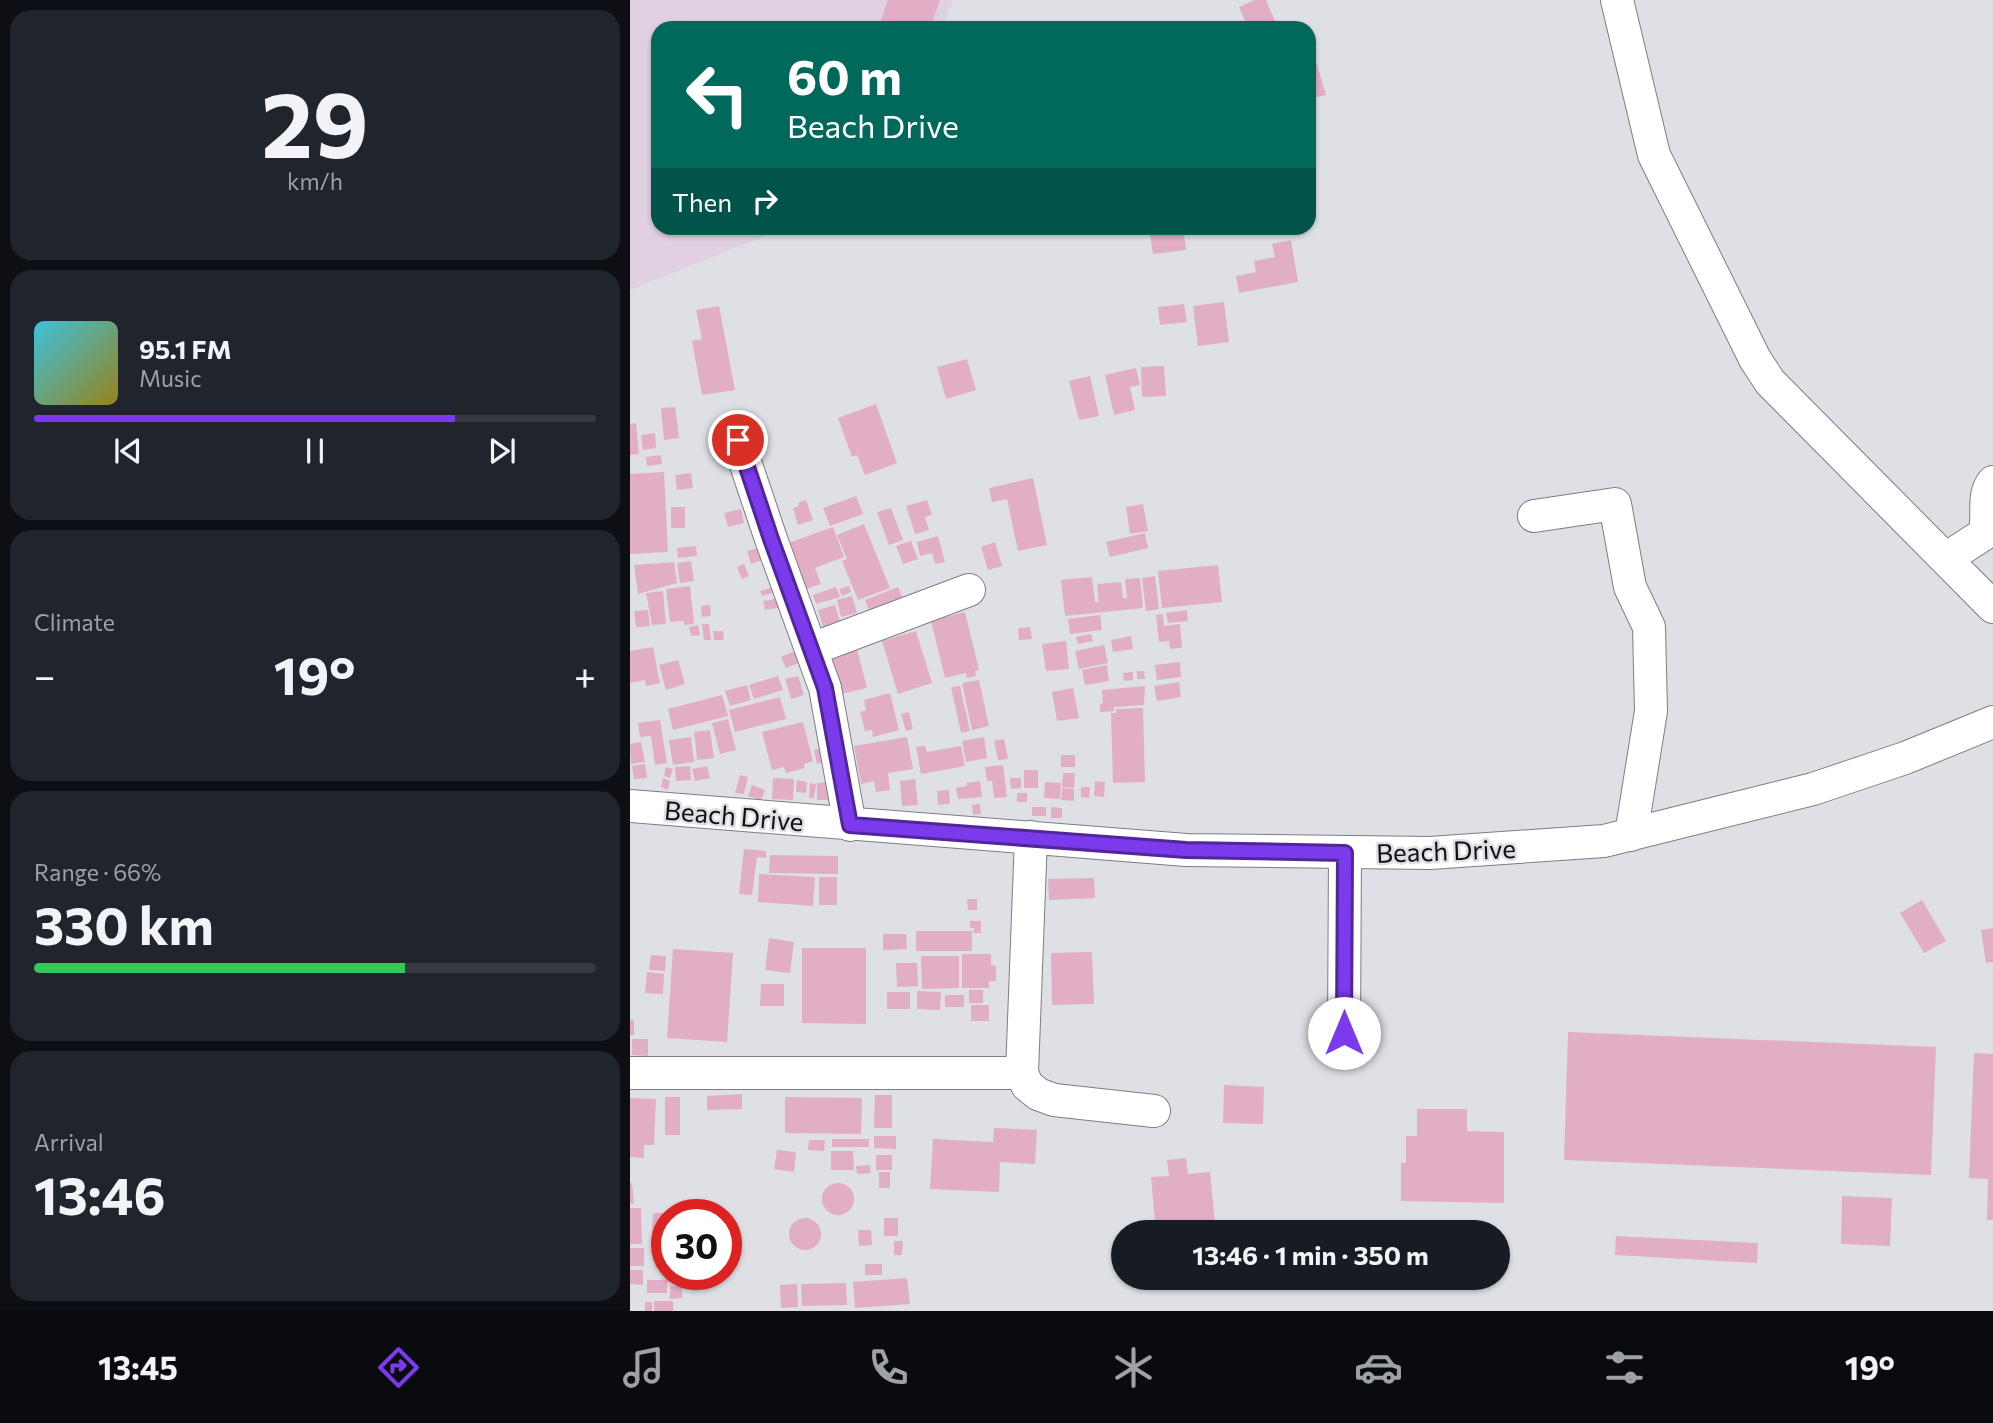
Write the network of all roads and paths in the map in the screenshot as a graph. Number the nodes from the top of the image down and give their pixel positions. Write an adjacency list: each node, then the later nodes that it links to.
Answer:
1 (1617, 0): 5 (street)
2 (738, 440): 8 (street)
3 (1993, 482): 5 (street)
4 (1534, 516): 12 (street)
5 (1947, 558): 7 (street)
6 (970, 590): 8 (street)
7 (1993, 607)
8 (812, 649): 11 (street)
9 (1993, 722): 12 (street, Beach Drive)
10 (630, 806): 11 (street, Beach Drive)
11 (850, 825): 13 (street, Beach Drive)
12 (1631, 835): 14 (street, Beach Drive)
13 (1031, 837): 14 (street, Beach Drive); 17 (street)
14 (1345, 853): 15 (street)
15 (1344, 1033)
16 (630, 1073): 17 (street)
17 (1022, 1073): 18 (street)
18 (1154, 1111)

